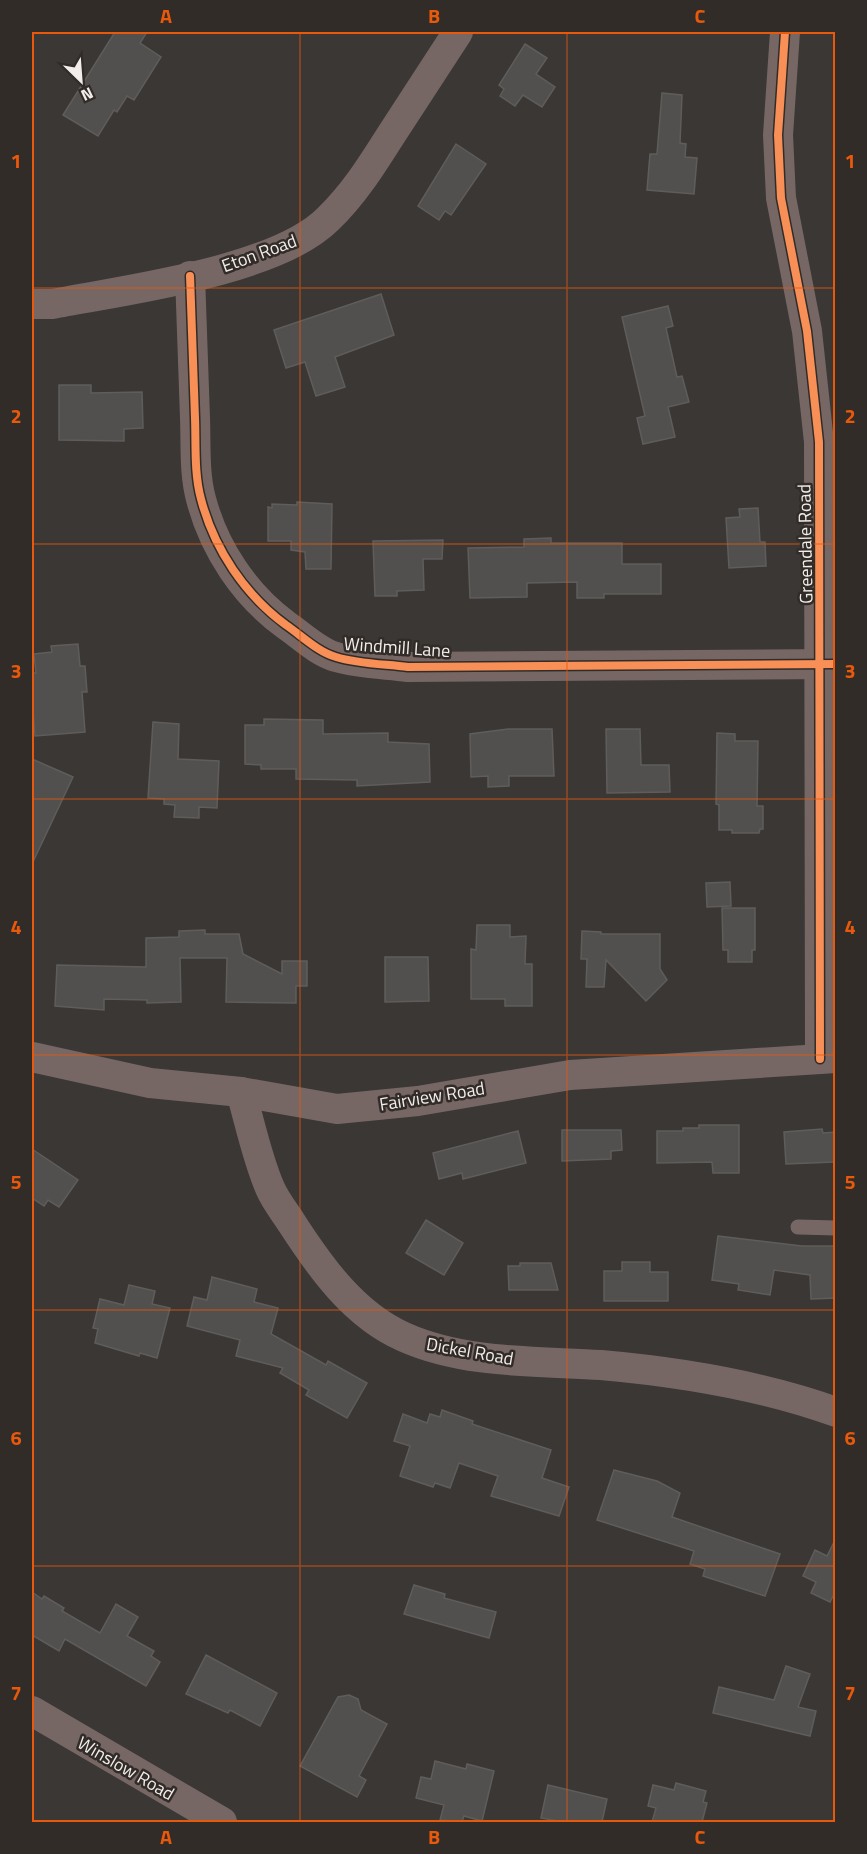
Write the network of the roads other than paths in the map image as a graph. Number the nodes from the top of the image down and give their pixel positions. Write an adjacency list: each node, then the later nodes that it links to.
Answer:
1 (458, 32): 3 (street, Eton Road)
2 (785, 32): 5 (street, Greendale Road)
3 (190, 276): 4 (street, Eton Road); 5 (street, Windmill Lane)
4 (32, 304)
5 (828, 664): 7 (street, Greendale Road)
6 (32, 1057): 8 (street, Fairview Road)
7 (828, 1059): 8 (street, Fairview Road)
8 (241, 1092): 11 (street, Dickel Road)
9 (798, 1227): 10 (lane)
10 (836, 1228)
11 (836, 1412)
12 (32, 1711): 13 (street, Winslow Road)
13 (222, 1822)

